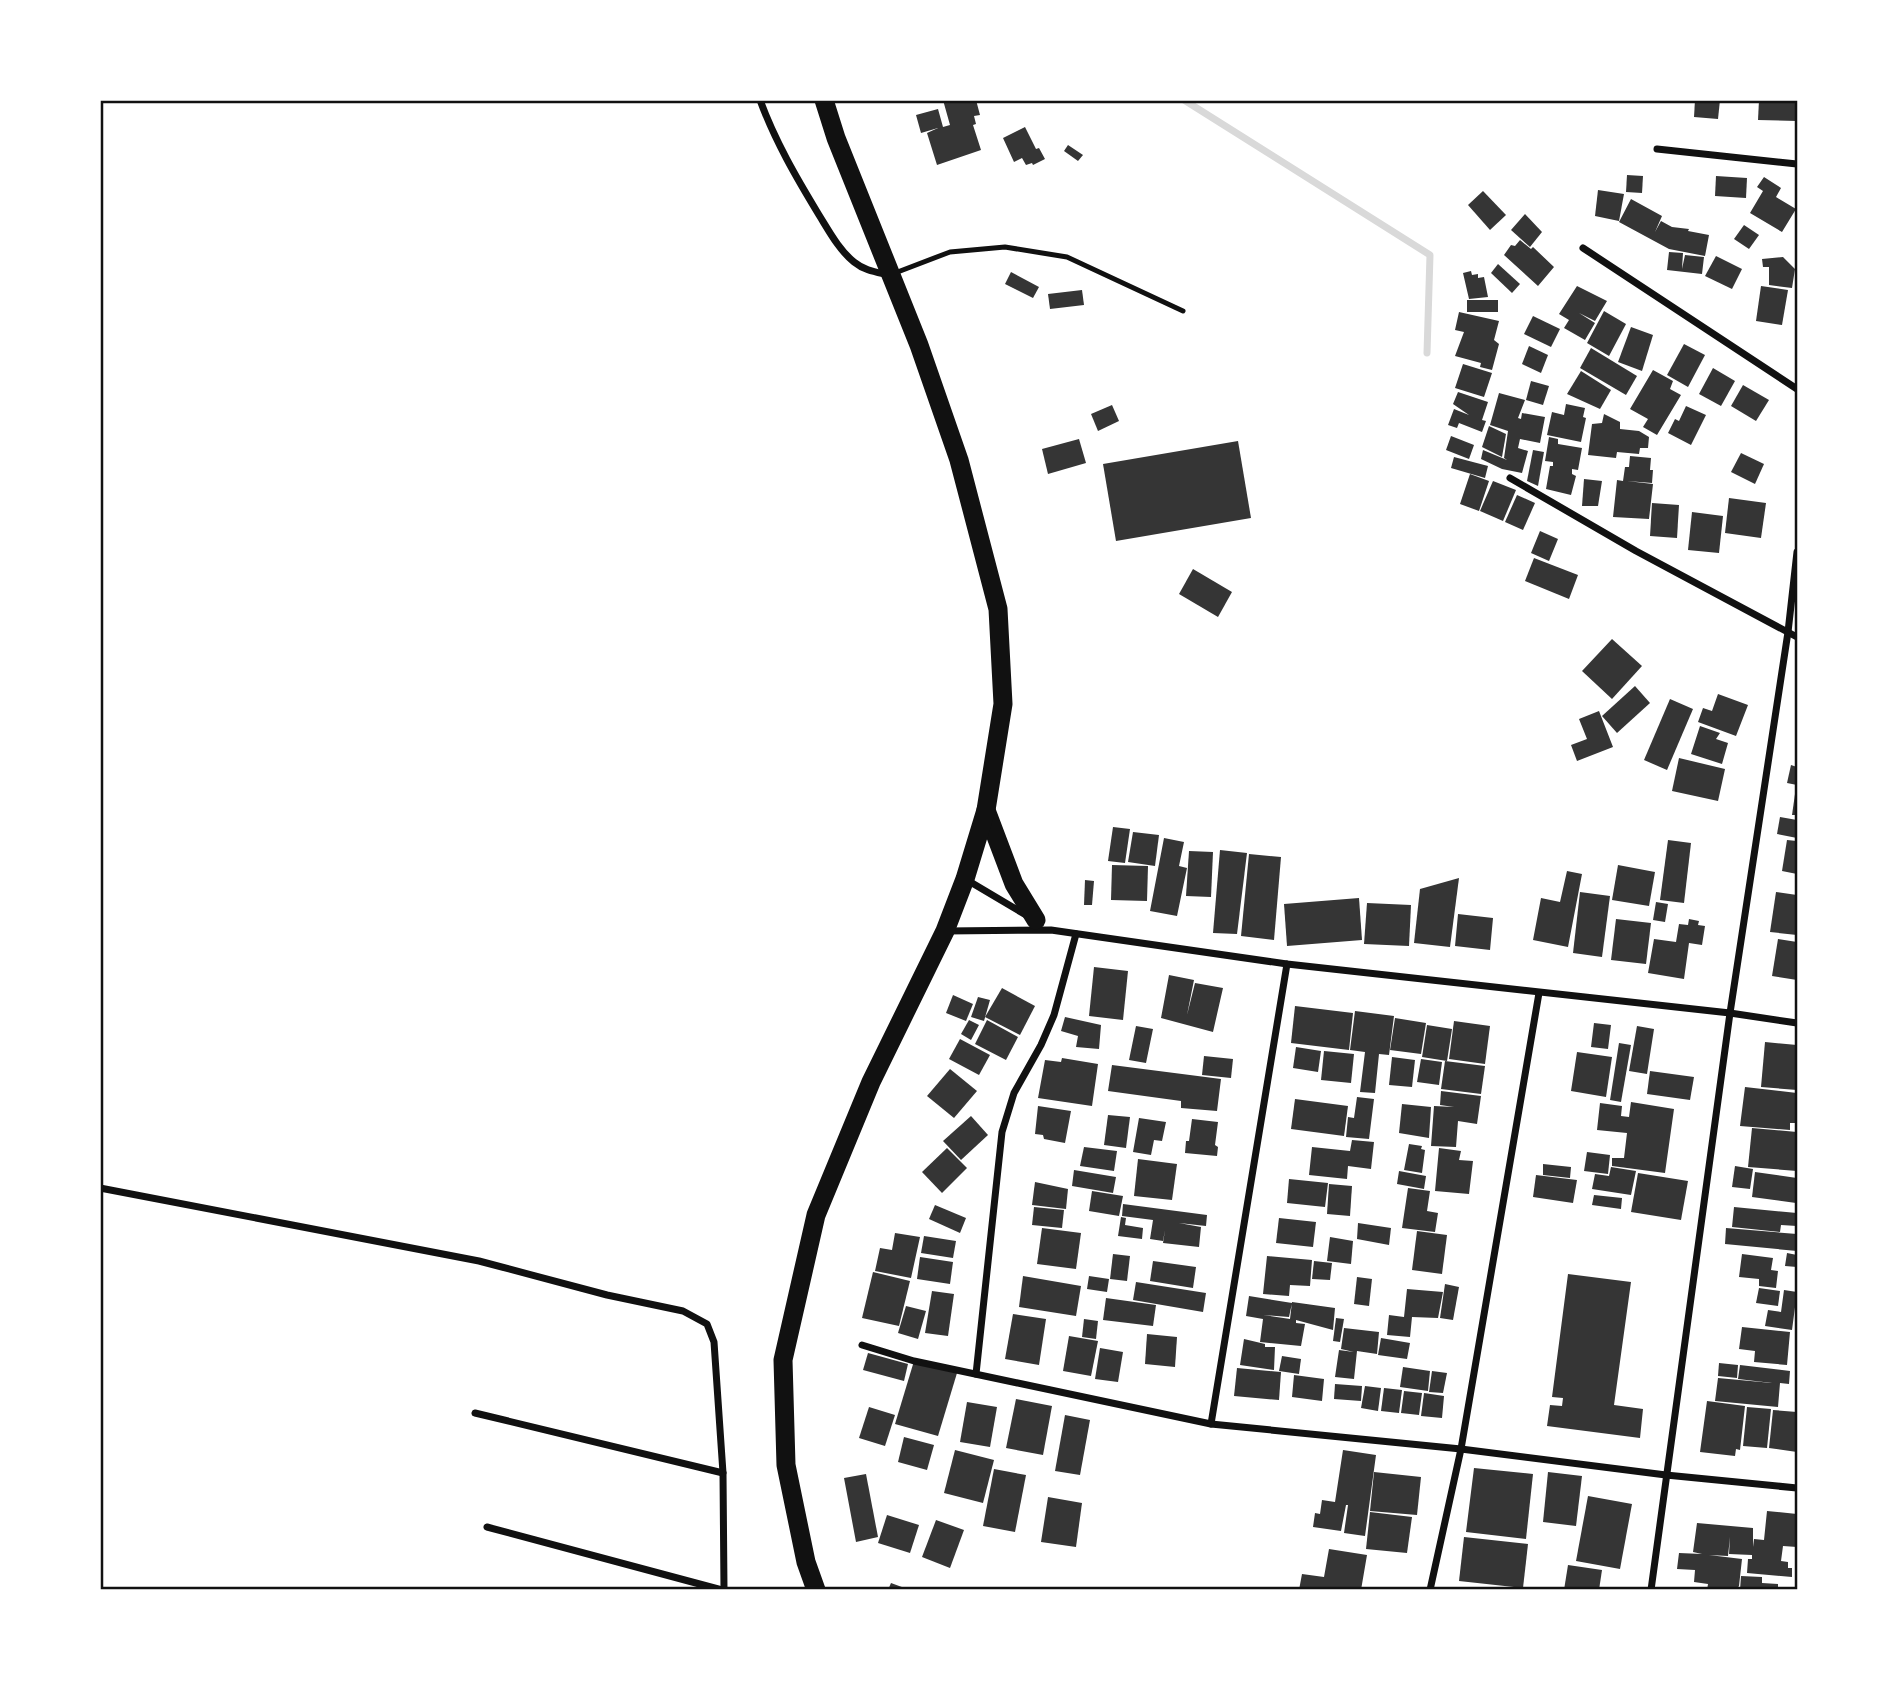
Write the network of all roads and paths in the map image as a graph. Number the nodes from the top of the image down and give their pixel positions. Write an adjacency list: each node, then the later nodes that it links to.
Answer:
1 (760, 100): 6 (street)
2 (824, 100): 6 (highway)
3 (1657, 149): 4 (street)
4 (1797, 164)
5 (1583, 248): 8 (street)
6 (890, 275): 7 (lane); 13 (highway)
7 (1183, 311)
8 (1797, 389)
9 (1510, 478): 11 (street)
10 (1797, 552): 11 (street)
11 (1788, 632): 12 (street); 20 (street)
12 (1797, 637)
13 (986, 810): 14 (highway); 15 (highway)
14 (965, 879): 15 (street); 16 (highway)
15 (1043, 925): 16 (street); 17 (street)
16 (945, 931): 33 (highway)
17 (1076, 934): 18 (street); 24 (street)
18 (1287, 964): 19 (street); 26 (street)
19 (1539, 993): 20 (street); 27 (street)
20 (1730, 1013): 21 (street); 29 (street)
21 (1797, 1023)
22 (100, 1188): 28 (street)
23 (862, 1345): 24 (street)
24 (976, 1374): 26 (street)
25 (475, 1413): 28 (street)
26 (1211, 1424): 27 (street)
27 (1461, 1449): 29 (street); 34 (street)
28 (723, 1473): 32 (street)
29 (1666, 1475): 30 (street); 35 (street)
30 (1797, 1488)
31 (487, 1527): 32 (street)
32 (723, 1590)
33 (816, 1590)
34 (1430, 1590)
35 (1651, 1590)

